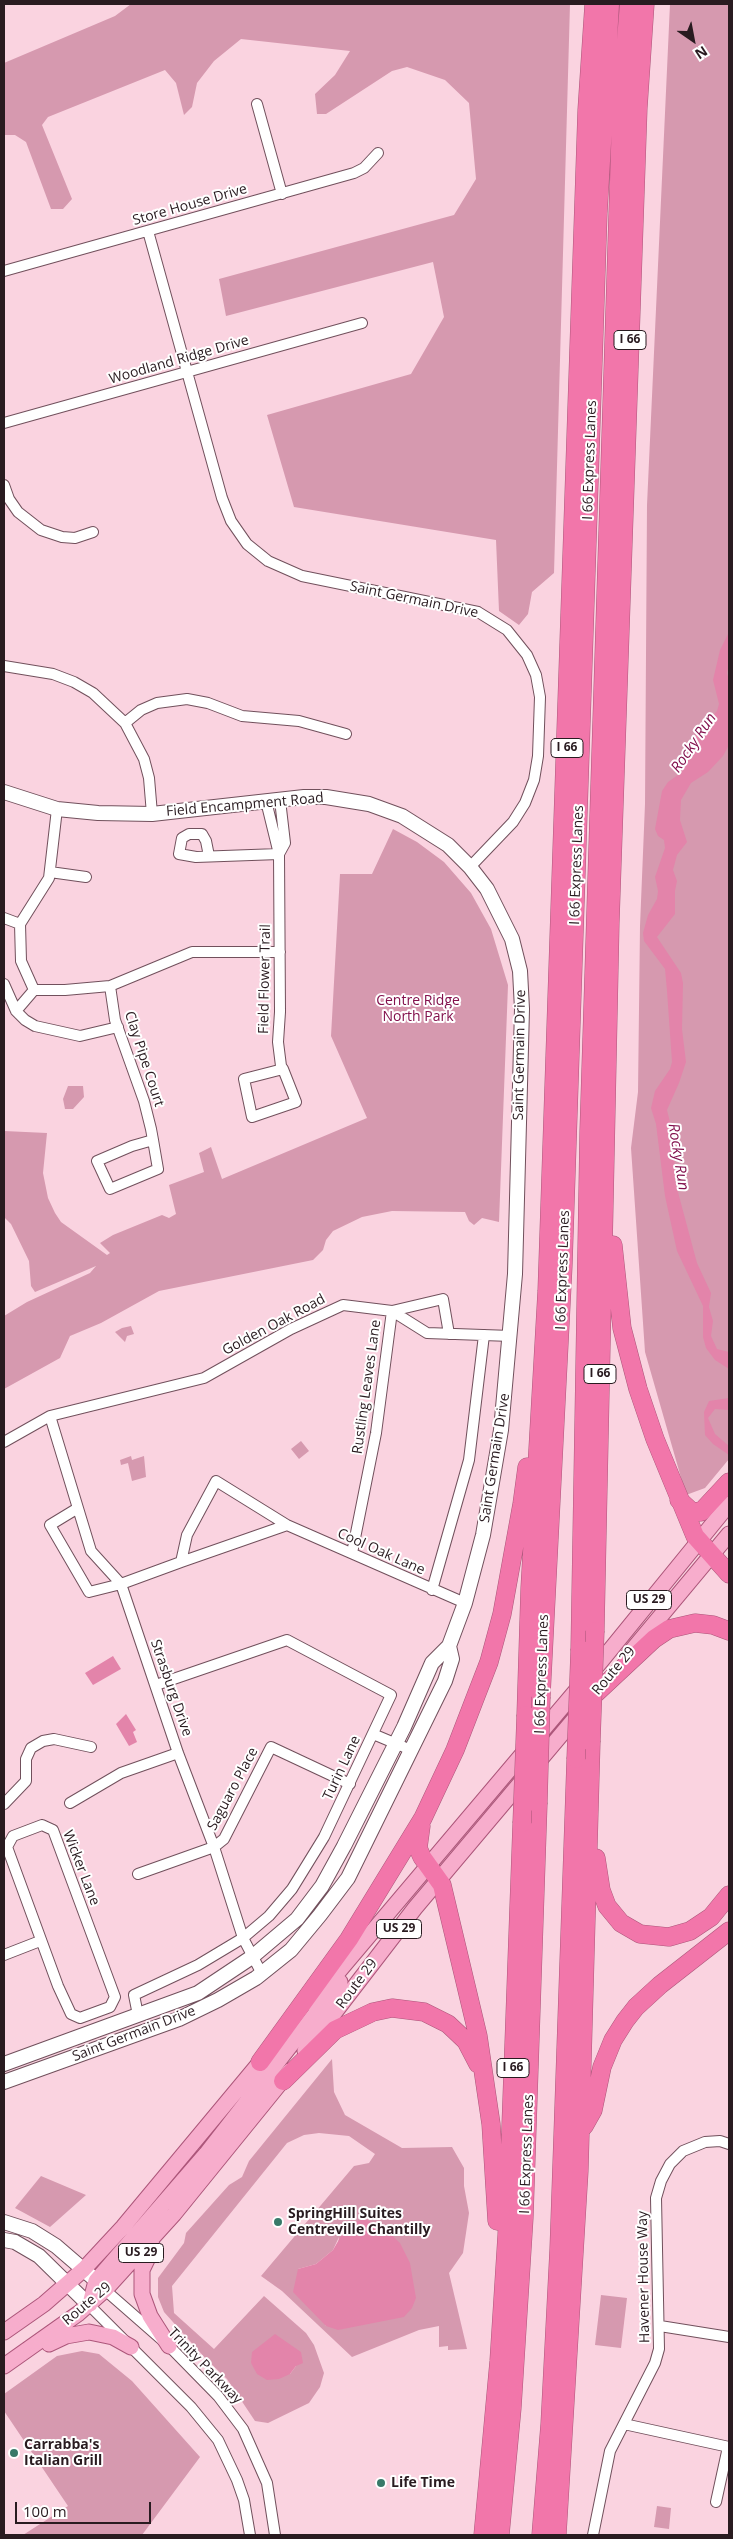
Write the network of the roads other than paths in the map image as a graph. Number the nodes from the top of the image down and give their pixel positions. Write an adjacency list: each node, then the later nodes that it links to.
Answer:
1 (594, 4): 42 (highway, I 66)
2 (610, 4): 112 (highway, I 66 Express Lanes, bridge)
3 (629, 4): 113 (highway, I 66 Express Lanes, bridge)
4 (645, 4): 36 (highway, I 66)
5 (257, 104): 7 (street)
6 (378, 153): 7 (street, Store House Drive)
7 (282, 194): 8 (street, Store House Drive)
8 (148, 231): 9 (street, Store House Drive); 11 (street, Saint Germain Drive)
9 (4, 270)
10 (362, 323): 11 (street, Woodland Ridge Drive)
11 (187, 372): 12 (street, Woodland Ridge Drive); 24 (street, Saint Germain Drive)
12 (4, 423)
13 (4, 485): 14 (street)
14 (93, 532)
15 (4, 666): 16 (street)
16 (125, 723): 17 (street); 21 (street)
17 (346, 734)
18 (4, 792): 20 (street, Field Encampment Road)
19 (273, 801): 21 (street, Field Encampment Road); 22 (street, Field Flower Trail); 24 (street, Field Encampment Road)
20 (57, 809): 21 (street, Field Encampment Road); 25 (street)
21 (152, 814)
22 (279, 854): 23 (street); 29 (street, Field Flower Trail)
23 (208, 856)
24 (470, 866): 41 (street, Saint Germain Drive)
25 (50, 872): 26 (street); 28 (street)
26 (86, 877)
27 (4, 918): 28 (street)
28 (20, 924): 32 (street)
29 (280, 952): 31 (street); 35 (street, Field Flower Trail)
30 (4, 984): 33 (street)
31 (110, 986): 32 (street); 34 (street, Clay Pipe Court)
32 (34, 990): 33 (street)
33 (16, 1011): 34 (street)
34 (118, 1027): 37 (street, Clay Pipe Court)
35 (283, 1070): 35 (street, Field Flower Trail)
36 (606, 1117): 46 (highway); 69 (highway, I 66, bridge)
37 (153, 1140): 37 (street, Clay Pipe Court)
38 (392, 1310): 39 (street, Golden Oak Road); 39 (street, Rustling Leaves Lane); 43 (street, Golden Oak Road); 52 (street, Rustling Leaves Lane)
39 (449, 1334): 40 (street, Golden Oak Road)
40 (484, 1335): 41 (street, Golden Oak Road); 57 (street)
41 (511, 1336): 58 (street, Saint Germain Drive)
42 (541, 1415): 72 (highway); 99 (highway, I 66, bridge)
43 (50, 1416): 44 (street, Golden Oak Road); 48 (street, Strasburg Drive)
44 (4, 1442)
45 (728, 1483): 46 (highway)
46 (678, 1500): 51 (highway)
47 (729, 1504): 51 (main road, Route 29 / US 29)
48 (78, 1508): 56 (street, Strasburg Drive); 56 (street)
49 (286, 1525): 52 (street, Cool Oak Lane); 54 (street); 54 (street, Cool Oak Lane)
50 (729, 1534): 53 (main road, Route 29 / US 29)
51 (698, 1541): 53 (highway); 74 (main road, Route 29 / US 29)
52 (352, 1553): 57 (street, Cool Oak Lane)
53 (711, 1556): 55 (highway); 62 (main road, Route 29 / US 29)
54 (182, 1562): 56 (street)
55 (729, 1574)
56 (121, 1584): 61 (street, Strasburg Drive)
57 (432, 1590): 58 (street, Cool Oak Lane)
58 (465, 1603): 60 (street, Saint Germain Drive)
59 (729, 1631): 62 (highway)
60 (449, 1646): 64 (street, Saint Germain Drive); 66 (street, Saint Germain Drive)
61 (156, 1685): 63 (street, Turin Lane); 67 (street, Strasburg Drive)
62 (594, 1695): 74 (main road, Route 29 / US 29)
63 (373, 1734): 64 (street); 68 (street, Turin Lane)
64 (395, 1744): 66 (street); 82 (street, Saint Germain Drive)
65 (91, 1747): 71 (street)
66 (411, 1750): 83 (street, Saint Germain Drive)
67 (178, 1753): 70 (street); 73 (street, Strasburg Drive)
68 (350, 1784): 73 (street, Saguaro Place); 79 (street, Turin Lane)
69 (590, 1784): 76 (highway); 90 (highway, I 66)
70 (70, 1803)
71 (4, 1804)
72 (423, 1818): 74 (highway); 85 (highway)
73 (214, 1847): 75 (street, Saguaro Place); 79 (street, Strasburg Drive)
74 (434, 1872): 77 (main road, Route 29 / US 29); 87 (main road, Route 29 / US 29); 89 (highway)
75 (138, 1874)
76 (729, 1895)
77 (375, 1929): 85 (main road, Route 29 / US 29); 97 (main road)
78 (729, 1931): 90 (highway)
79 (243, 1938): 82 (street, Strasburg Drive); 84 (street, Turin Lane)
80 (40, 1941): 80 (street, Wicker Lane); 81 (street)
81 (4, 1955)
82 (252, 1958): 83 (street, Strasburg Drive); 84 (street, Saint Germain Drive)
83 (262, 1974): 88 (street, Saint Germain Drive)
84 (138, 2015): 86 (street, Saint Germain Drive)
85 (260, 2062): 95 (main road, Route 29 / US 29)
86 (4, 2064)
87 (283, 2081): 89 (highway); 92 (main road, Route 29 / US 29)
88 (4, 2082)
89 (486, 2087): 99 (highway)
90 (581, 2131): 114 (highway, I 66)
91 (729, 2144): 100 (street, Havener House Way)
92 (174, 2214): 97 (main road, Route 29 / US 29); 103 (main road)
93 (4, 2222): 95 (street)
94 (4, 2240): 96 (street)
95 (84, 2269): 96 (main road, Route 29 / US 29); 97 (street)
96 (68, 2283): 98 (street); 101 (main road, Route 29 / US 29)
97 (101, 2285): 98 (main road); 103 (street, Trinity Parkway)
98 (89, 2305): 104 (street); 105 (main road, Route 29)
99 (502, 2312): 111 (highway, I 66)
100 (660, 2326): 102 (street); 106 (street, Havener House Way)
101 (4, 2332)
102 (729, 2337)
103 (169, 2346): 110 (street, Trinity Parkway)
104 (131, 2347): 105 (main road); 109 (street)
105 (5, 2365)
106 (624, 2424): 107 (street); 115 (street, Havener House Way)
107 (729, 2447): 108 (street)
108 (716, 2502)
109 (250, 2535)
110 (274, 2535)
111 (483, 2535)
112 (500, 2535)
113 (541, 2535)
114 (557, 2535)
115 (593, 2535)

